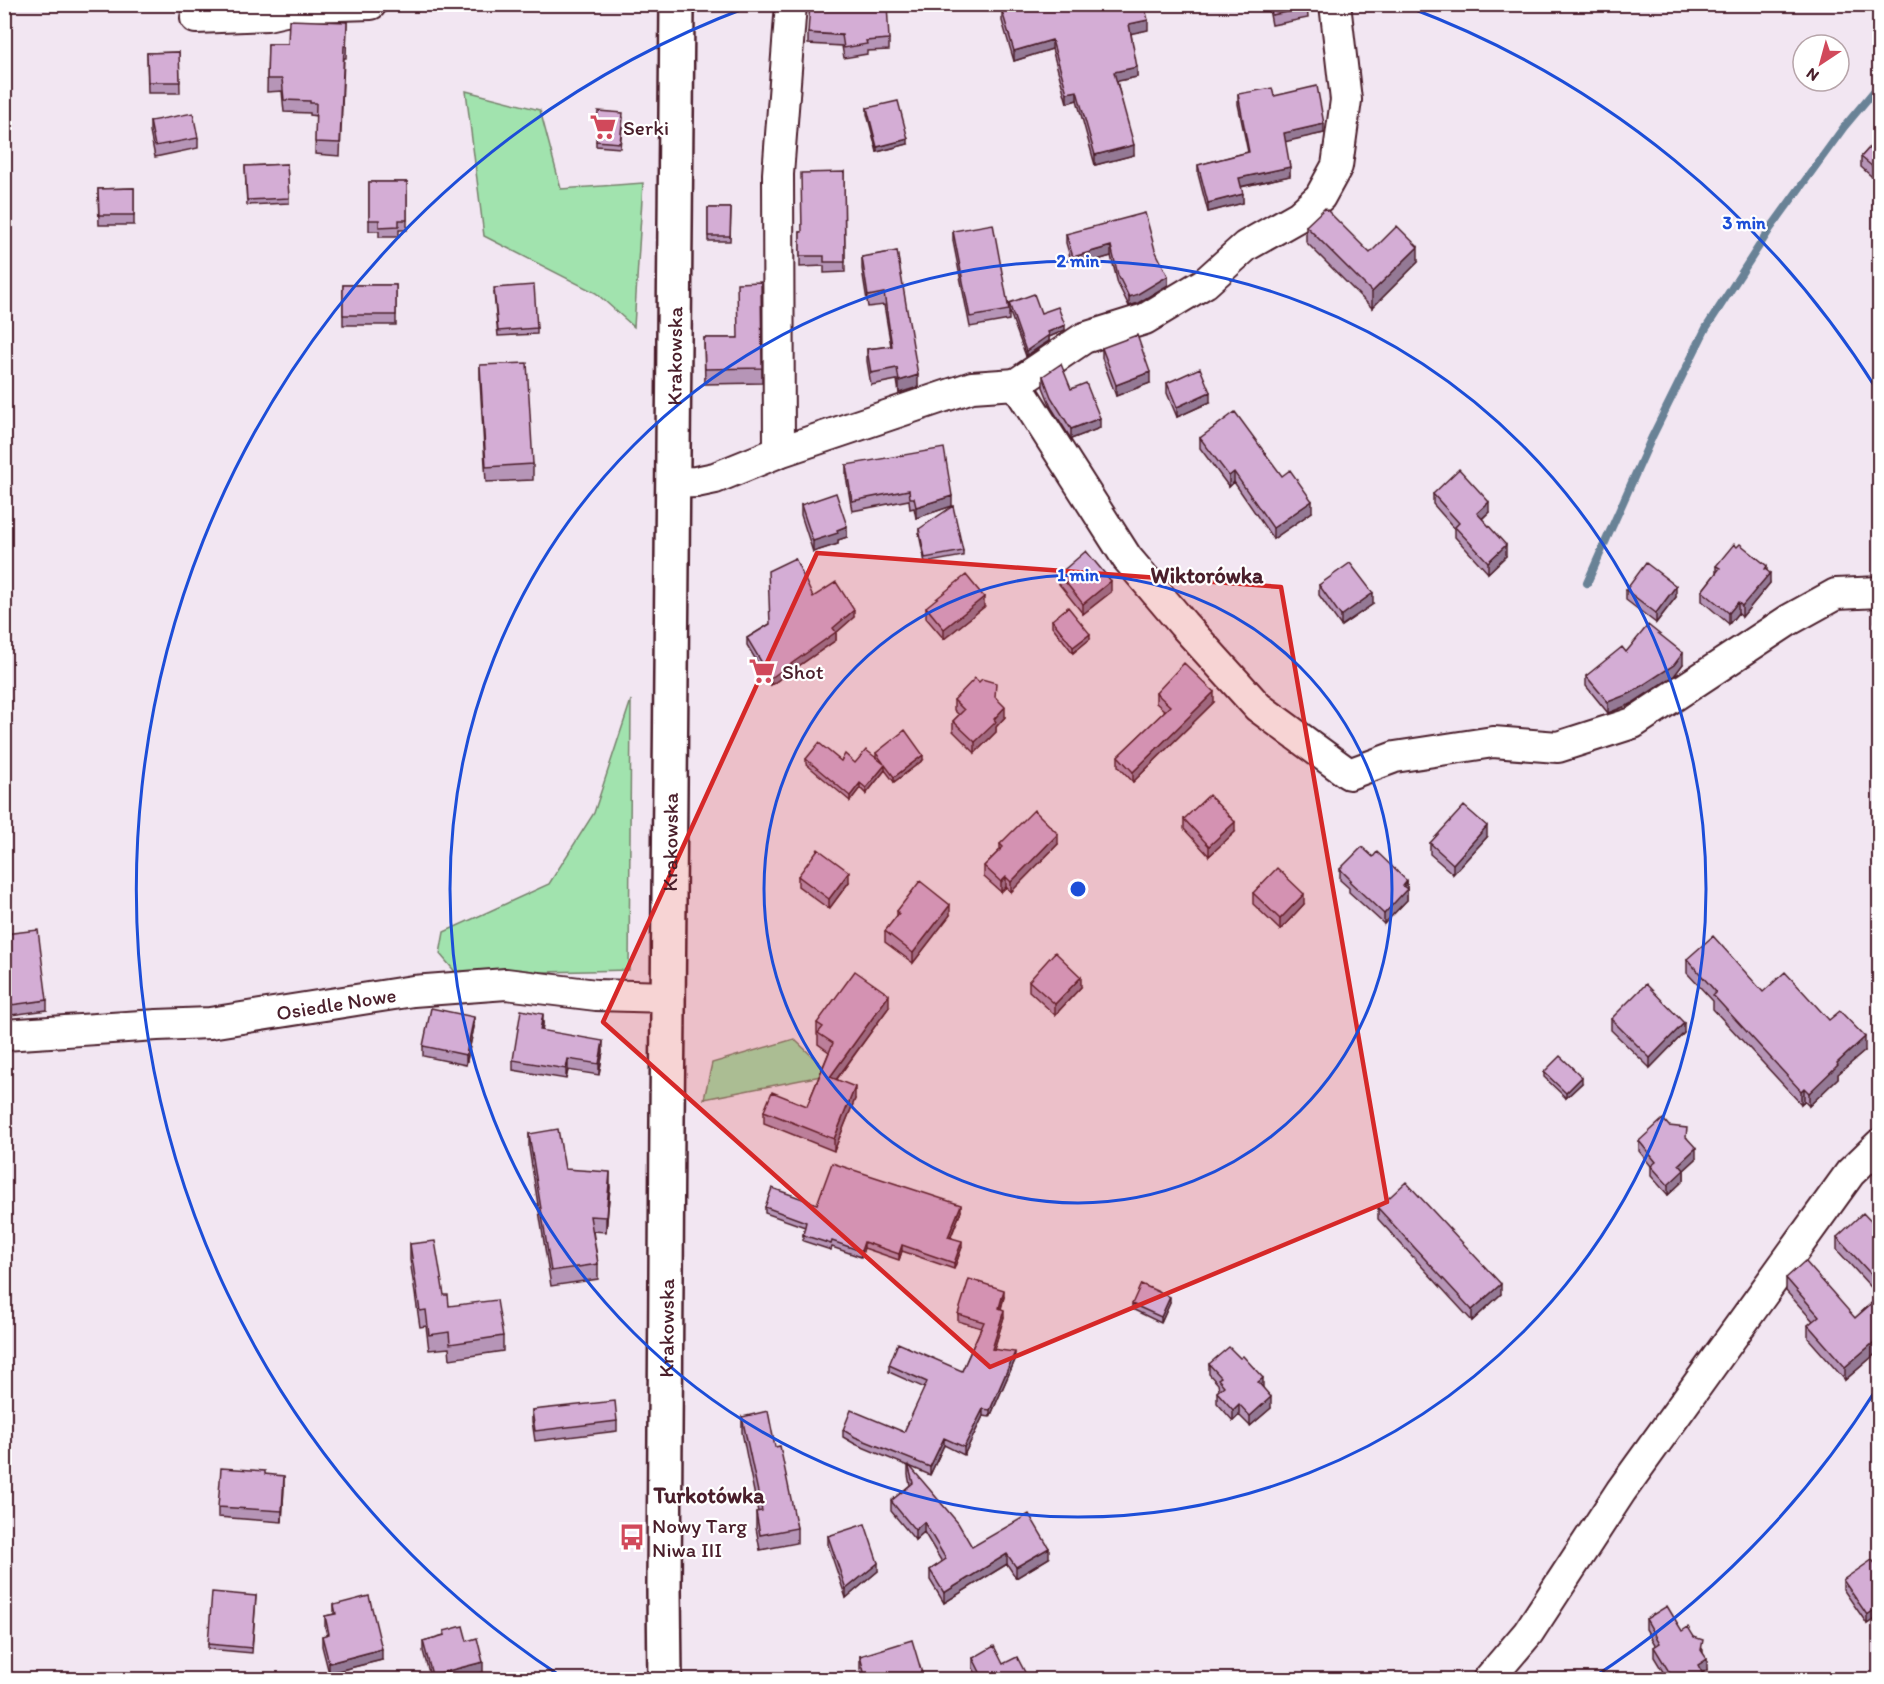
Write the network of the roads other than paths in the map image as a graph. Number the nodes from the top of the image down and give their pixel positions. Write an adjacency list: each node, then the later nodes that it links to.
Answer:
1 (371, 4): 5 (street)
2 (677, 4): 8 (main road, Krakowska)
3 (791, 4): 7 (street)
4 (1335, 4): 6 (street)
5 (196, 18)
6 (1016, 384): 7 (street); 9 (street)
7 (779, 452): 8 (street)
8 (673, 483): 10 (main road, Krakowska)
9 (1880, 592)
10 (668, 997): 11 (street, Osiedle Nowe); 13 (main road, Krakowska)
11 (4, 1035)
12 (1880, 1144): 14 (street)
13 (665, 1680)
14 (1488, 1680)

